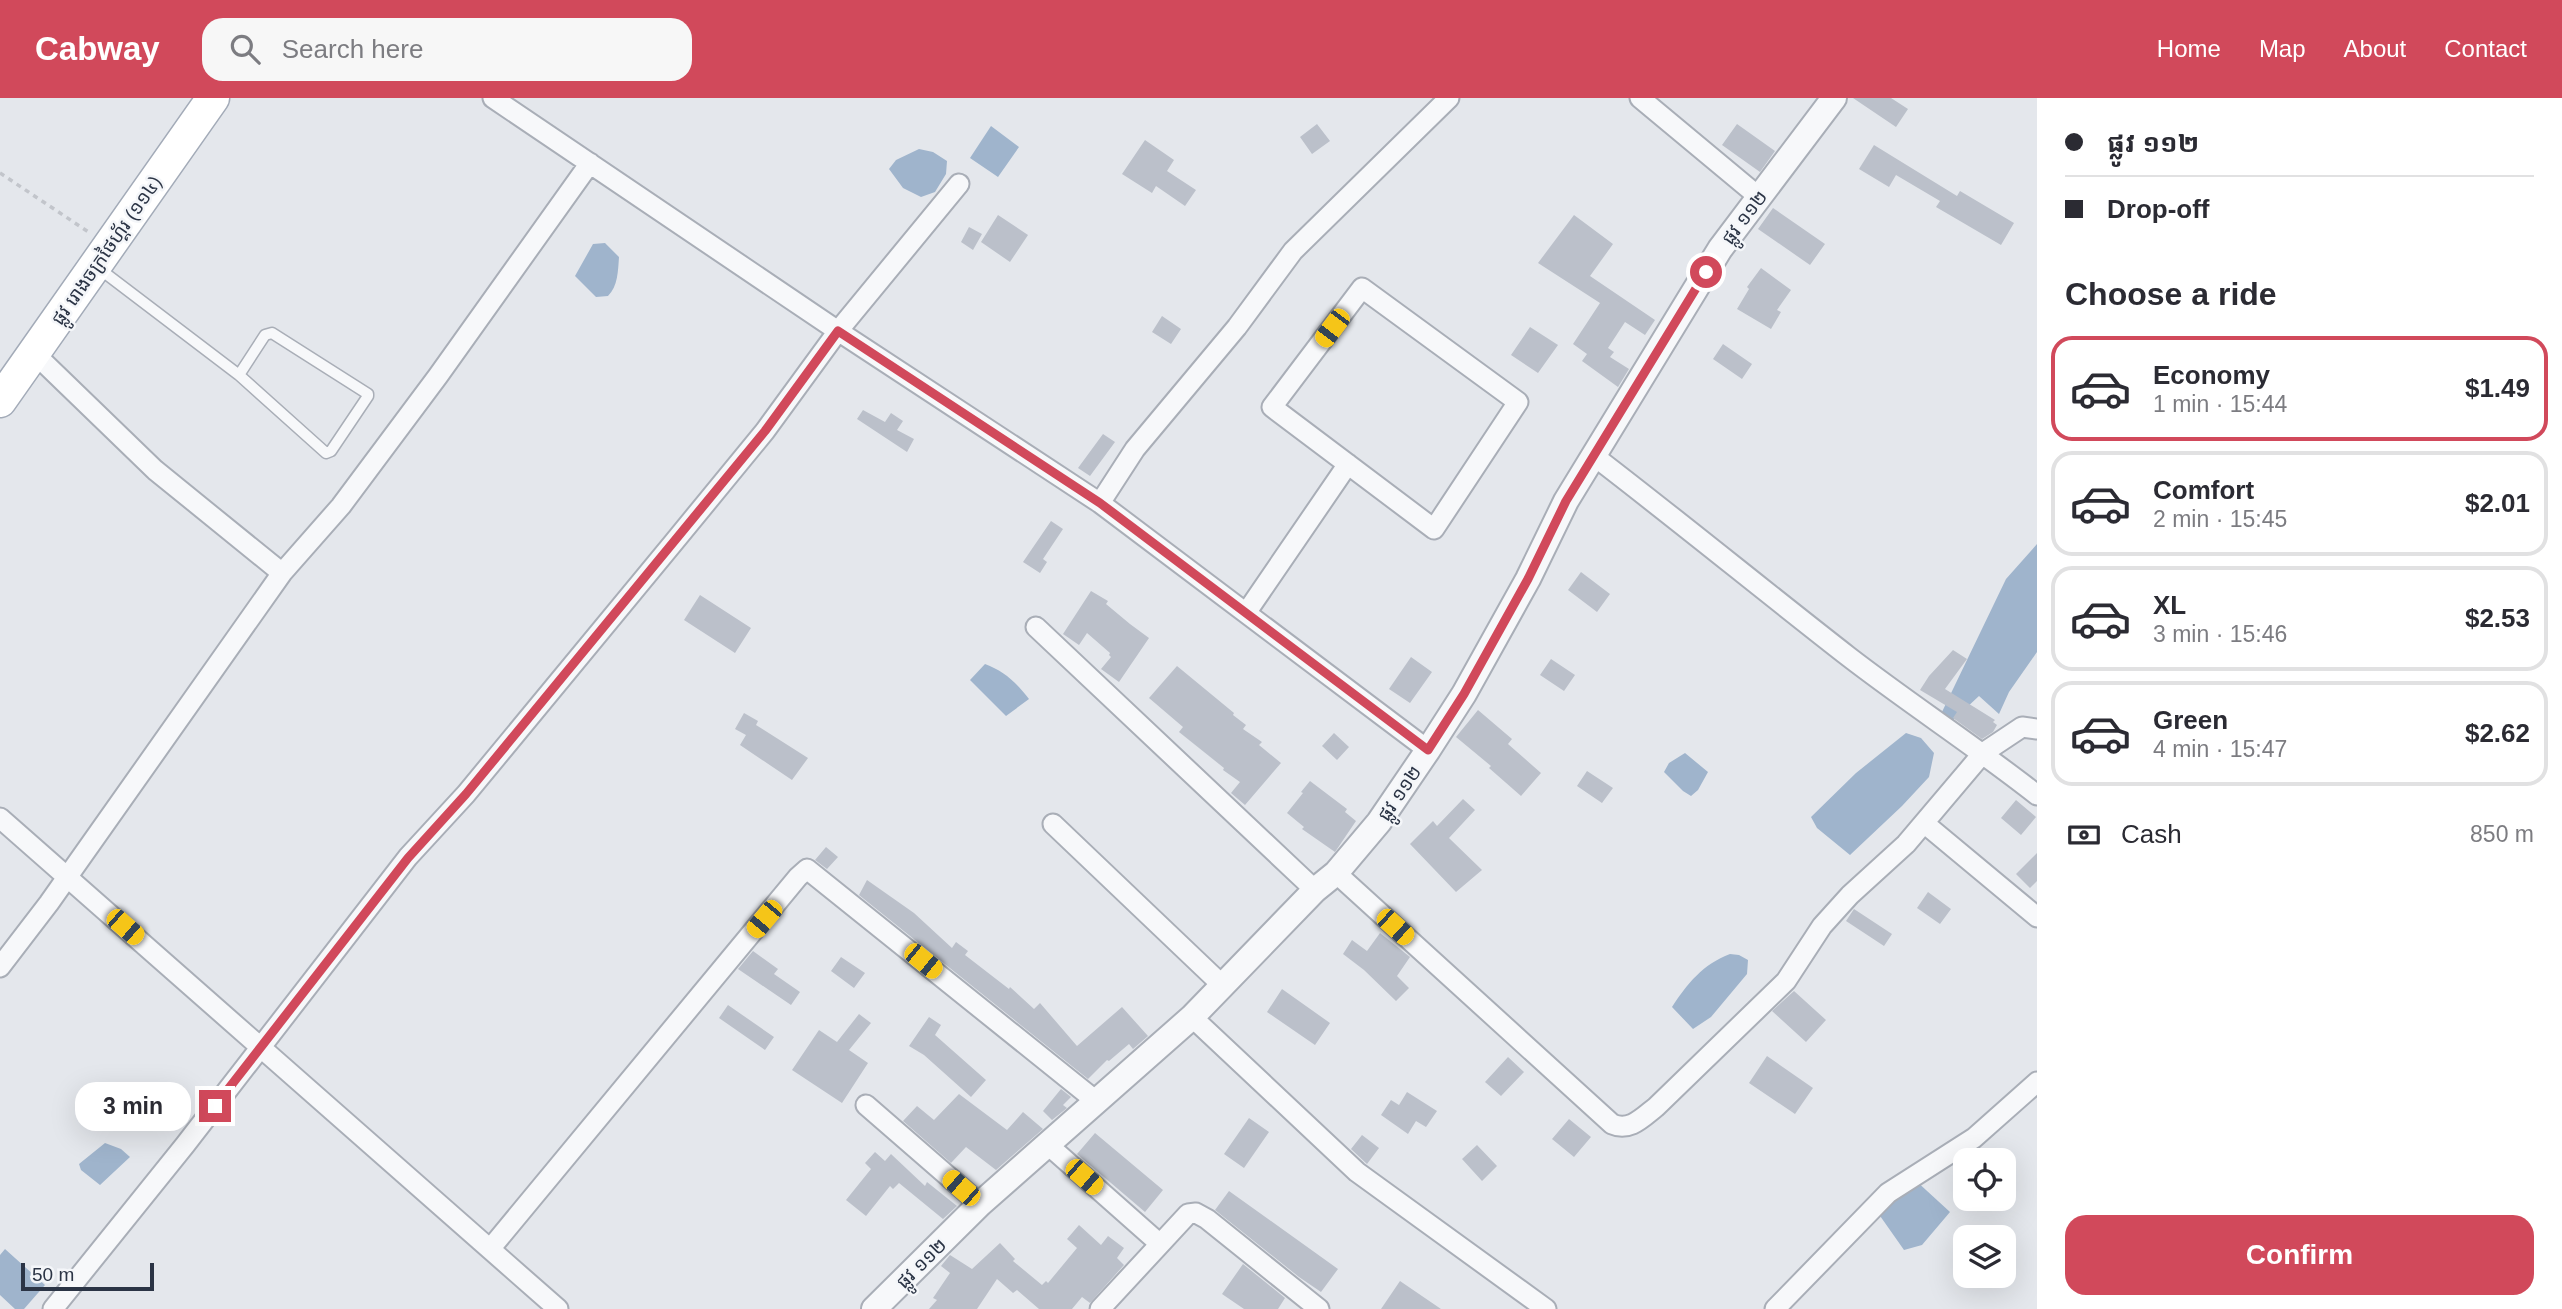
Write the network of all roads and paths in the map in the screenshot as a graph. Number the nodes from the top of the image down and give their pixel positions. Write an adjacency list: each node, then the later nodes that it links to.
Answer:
1 (213, 98): 10 (main road, ផ្លូវ រោងចក្រថៃហ្គ័រ (១១៤))
2 (493, 98): 6 (street)
3 (1449, 98): 17 (street)
4 (1640, 98): 9 (street)
5 (1834, 98): 9 (street, ផ្លូវ ១១២)
6 (590, 163): 11 (street); 18 (street)
7 (0, 173): 10 (path)
8 (959, 184): 11 (street)
9 (1759, 197): 15 (street, ផ្លូវ ១១២)
10 (102, 256): 12 (main road, ផ្លូវ រោងចក្រថៃហ្គ័រ (១១៤)); 13 (lane)
11 (838, 331): 17 (street); 35 (street)
12 (34, 353): 14 (main road, ផ្លូវ រោងចក្រថៃហ្គ័រ (១១៤)); 18 (street)
13 (239, 375): 13 (lane)
14 (0, 401)
15 (1594, 456): 22 (street, ផ្លូវ ១១២); 23 (street)
16 (1348, 464): 16 (street); 19 (street)
17 (1100, 503): 19 (street)
18 (282, 573): 29 (street)
19 (1246, 613): 22 (street)
20 (1036, 627): 30 (street)
21 (2037, 729): 23 (street)
22 (1428, 750): 28 (street, ផ្លូវ ១១២)
23 (1983, 753): 24 (street); 26 (street)
24 (2037, 795)
25 (0, 817): 29 (street)
26 (1924, 823): 28 (street); 31 (street)
27 (1054, 824): 33 (street)
28 (1336, 873): 30 (street, ផ្លូវ ១១២)
29 (67, 876): 32 (street); 35 (street)
30 (1315, 890): 33 (street, ផ្លូវ ១១២)
31 (2037, 917)
32 (0, 967)
33 (1221, 984): 34 (street, ផ្លូវ ១១២)
34 (1192, 1017): 37 (street, ផ្លូវ ១១២); 48 (street)
35 (261, 1047): 42 (street); 43 (street)
36 (2037, 1082): 49 (street)
37 (1096, 1101): 39 (street, ផ្លូវ ១១២); 42 (street)
38 (866, 1105): 40 (street)
39 (1047, 1144): 40 (street, ផ្លូវ ១១២); 41 (street)
40 (980, 1204): 45 (street, ផ្លូវ ១១២)
41 (1160, 1244): 46 (street); 47 (street)
42 (490, 1250): 44 (street)
43 (53, 1309)
44 (558, 1309)
45 (874, 1309)
46 (1100, 1309)
47 (1319, 1309)
48 (1546, 1309)
49 (1775, 1309)

